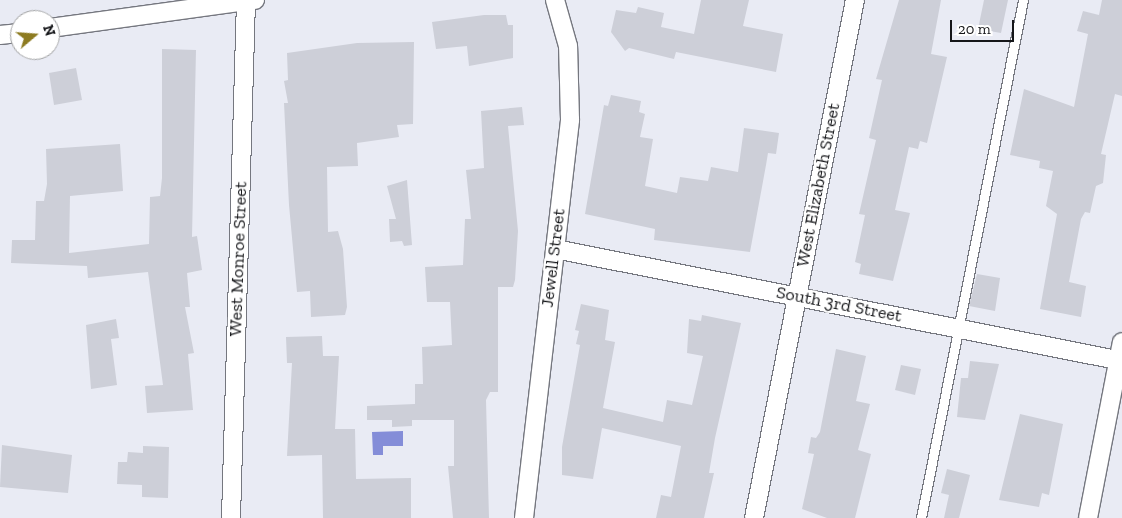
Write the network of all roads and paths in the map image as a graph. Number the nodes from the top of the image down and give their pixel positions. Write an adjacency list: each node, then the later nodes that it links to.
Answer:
1 (249, 0): 5 (street); 11 (street, West Monroe Street)
2 (555, 0): 6 (street, Jewell Street)
3 (855, 0): 7 (street, West Elizabeth Street)
4 (1023, 0): 8 (lane)
5 (60, 27)
6 (555, 249): 7 (street, South 3rd Street); 12 (street, Jewell Street)
7 (797, 296): 8 (street, South 3rd Street); 13 (street, West Elizabeth Street)
8 (958, 328): 10 (street, South 3rd Street); 14 (lane)
9 (1122, 342): 10 (street)
10 (1120, 361): 15 (street)
11 (231, 518)
12 (524, 518)
13 (754, 518)
14 (921, 518)
15 (1088, 518)

